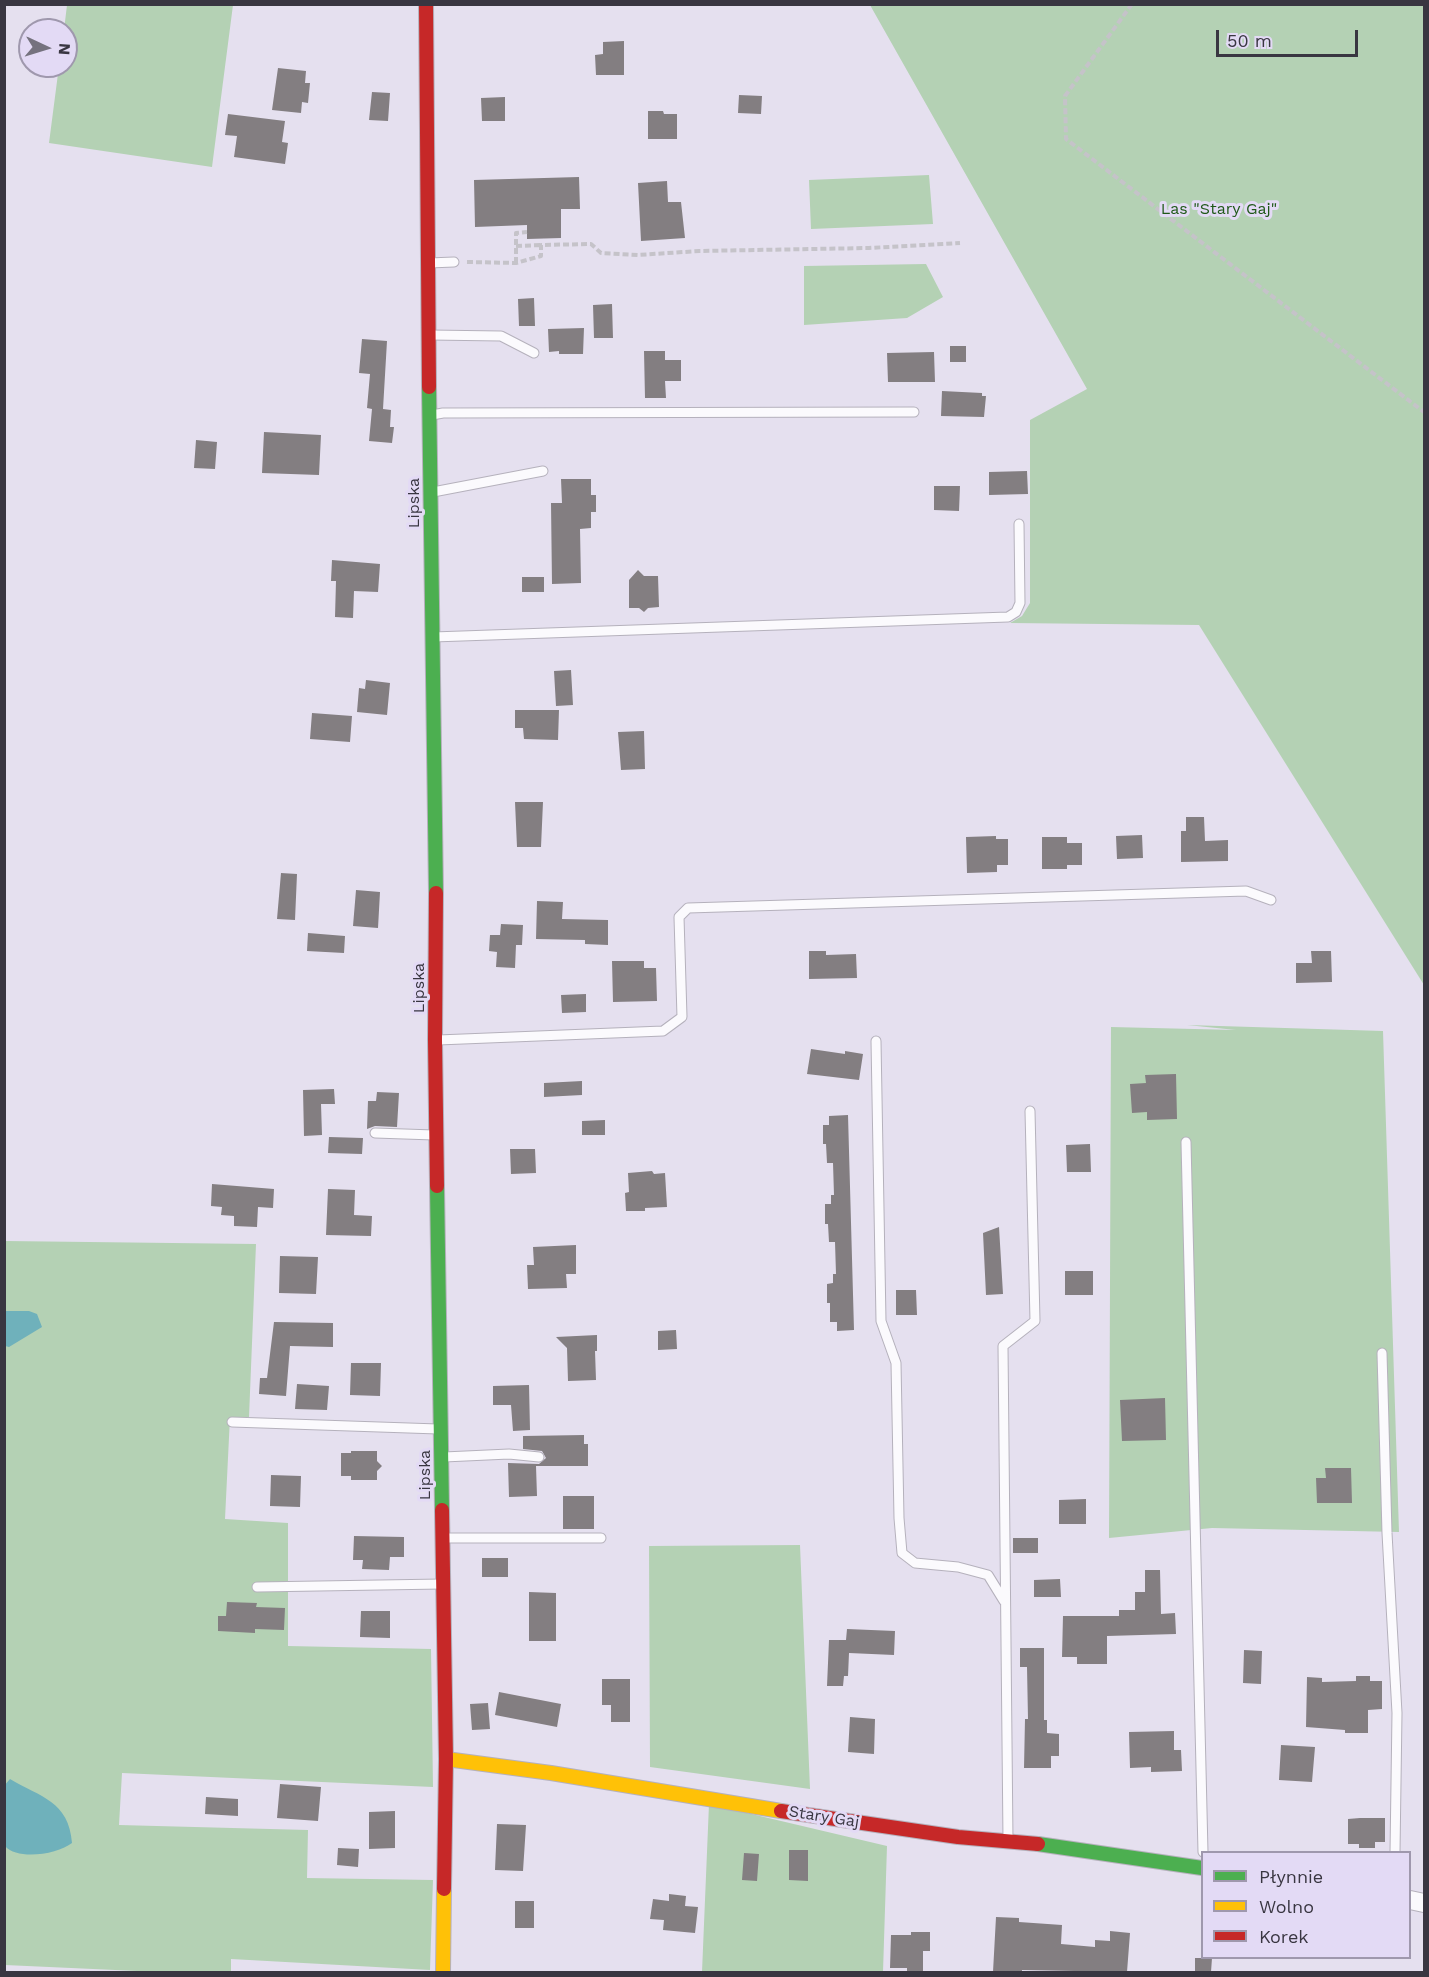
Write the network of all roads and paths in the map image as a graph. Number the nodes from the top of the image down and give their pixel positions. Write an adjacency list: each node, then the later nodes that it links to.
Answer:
1 (426, 4): 9 (street, Lipska)
2 (1132, 4): 13 (path)
3 (527, 231): 6 (path)
4 (960, 243): 5 (path)
5 (541, 245): 6 (path); 8 (path)
6 (516, 246): 8 (path)
7 (454, 262): 8 (path); 9 (lane)
8 (516, 262)
9 (429, 264): 10 (street, Lipska)
10 (430, 335): 11 (lane); 14 (street, Lipska)
11 (534, 353)
12 (914, 412): 14 (lane)
13 (1425, 412)
14 (430, 415): 16 (street, Lipska)
15 (543, 471): 16 (lane)
16 (430, 492): 18 (street, Lipska)
17 (1019, 524): 18 (lane)
18 (431, 637): 20 (street, Lipska)
19 (1271, 900): 20 (lane)
20 (435, 1040): 24 (street, Lipska)
21 (876, 1041): 35 (lane)
22 (1030, 1111): 35 (lane)
23 (375, 1133): 24 (lane)
24 (437, 1135): 28 (street, Lipska)
25 (1186, 1142): 38 (lane)
26 (1382, 1353): 39 (lane)
27 (232, 1422): 28 (lane)
28 (441, 1430): 29 (street, Lipska)
29 (441, 1457): 30 (lane); 31 (street, Lipska)
30 (539, 1457)
31 (442, 1538): 32 (lane); 33 (street, Lipska)
32 (601, 1538)
33 (442, 1584): 34 (lane); 36 (street, Lipska)
34 (257, 1587)
35 (1006, 1603): 37 (lane)
36 (446, 1759): 37 (street, Stary Gaj); 41 (street, Lipska)
37 (1008, 1842): 40 (street, Stary Gaj)
38 (1203, 1851)
39 (1395, 1851)
40 (1201, 1868)
41 (443, 1972)

